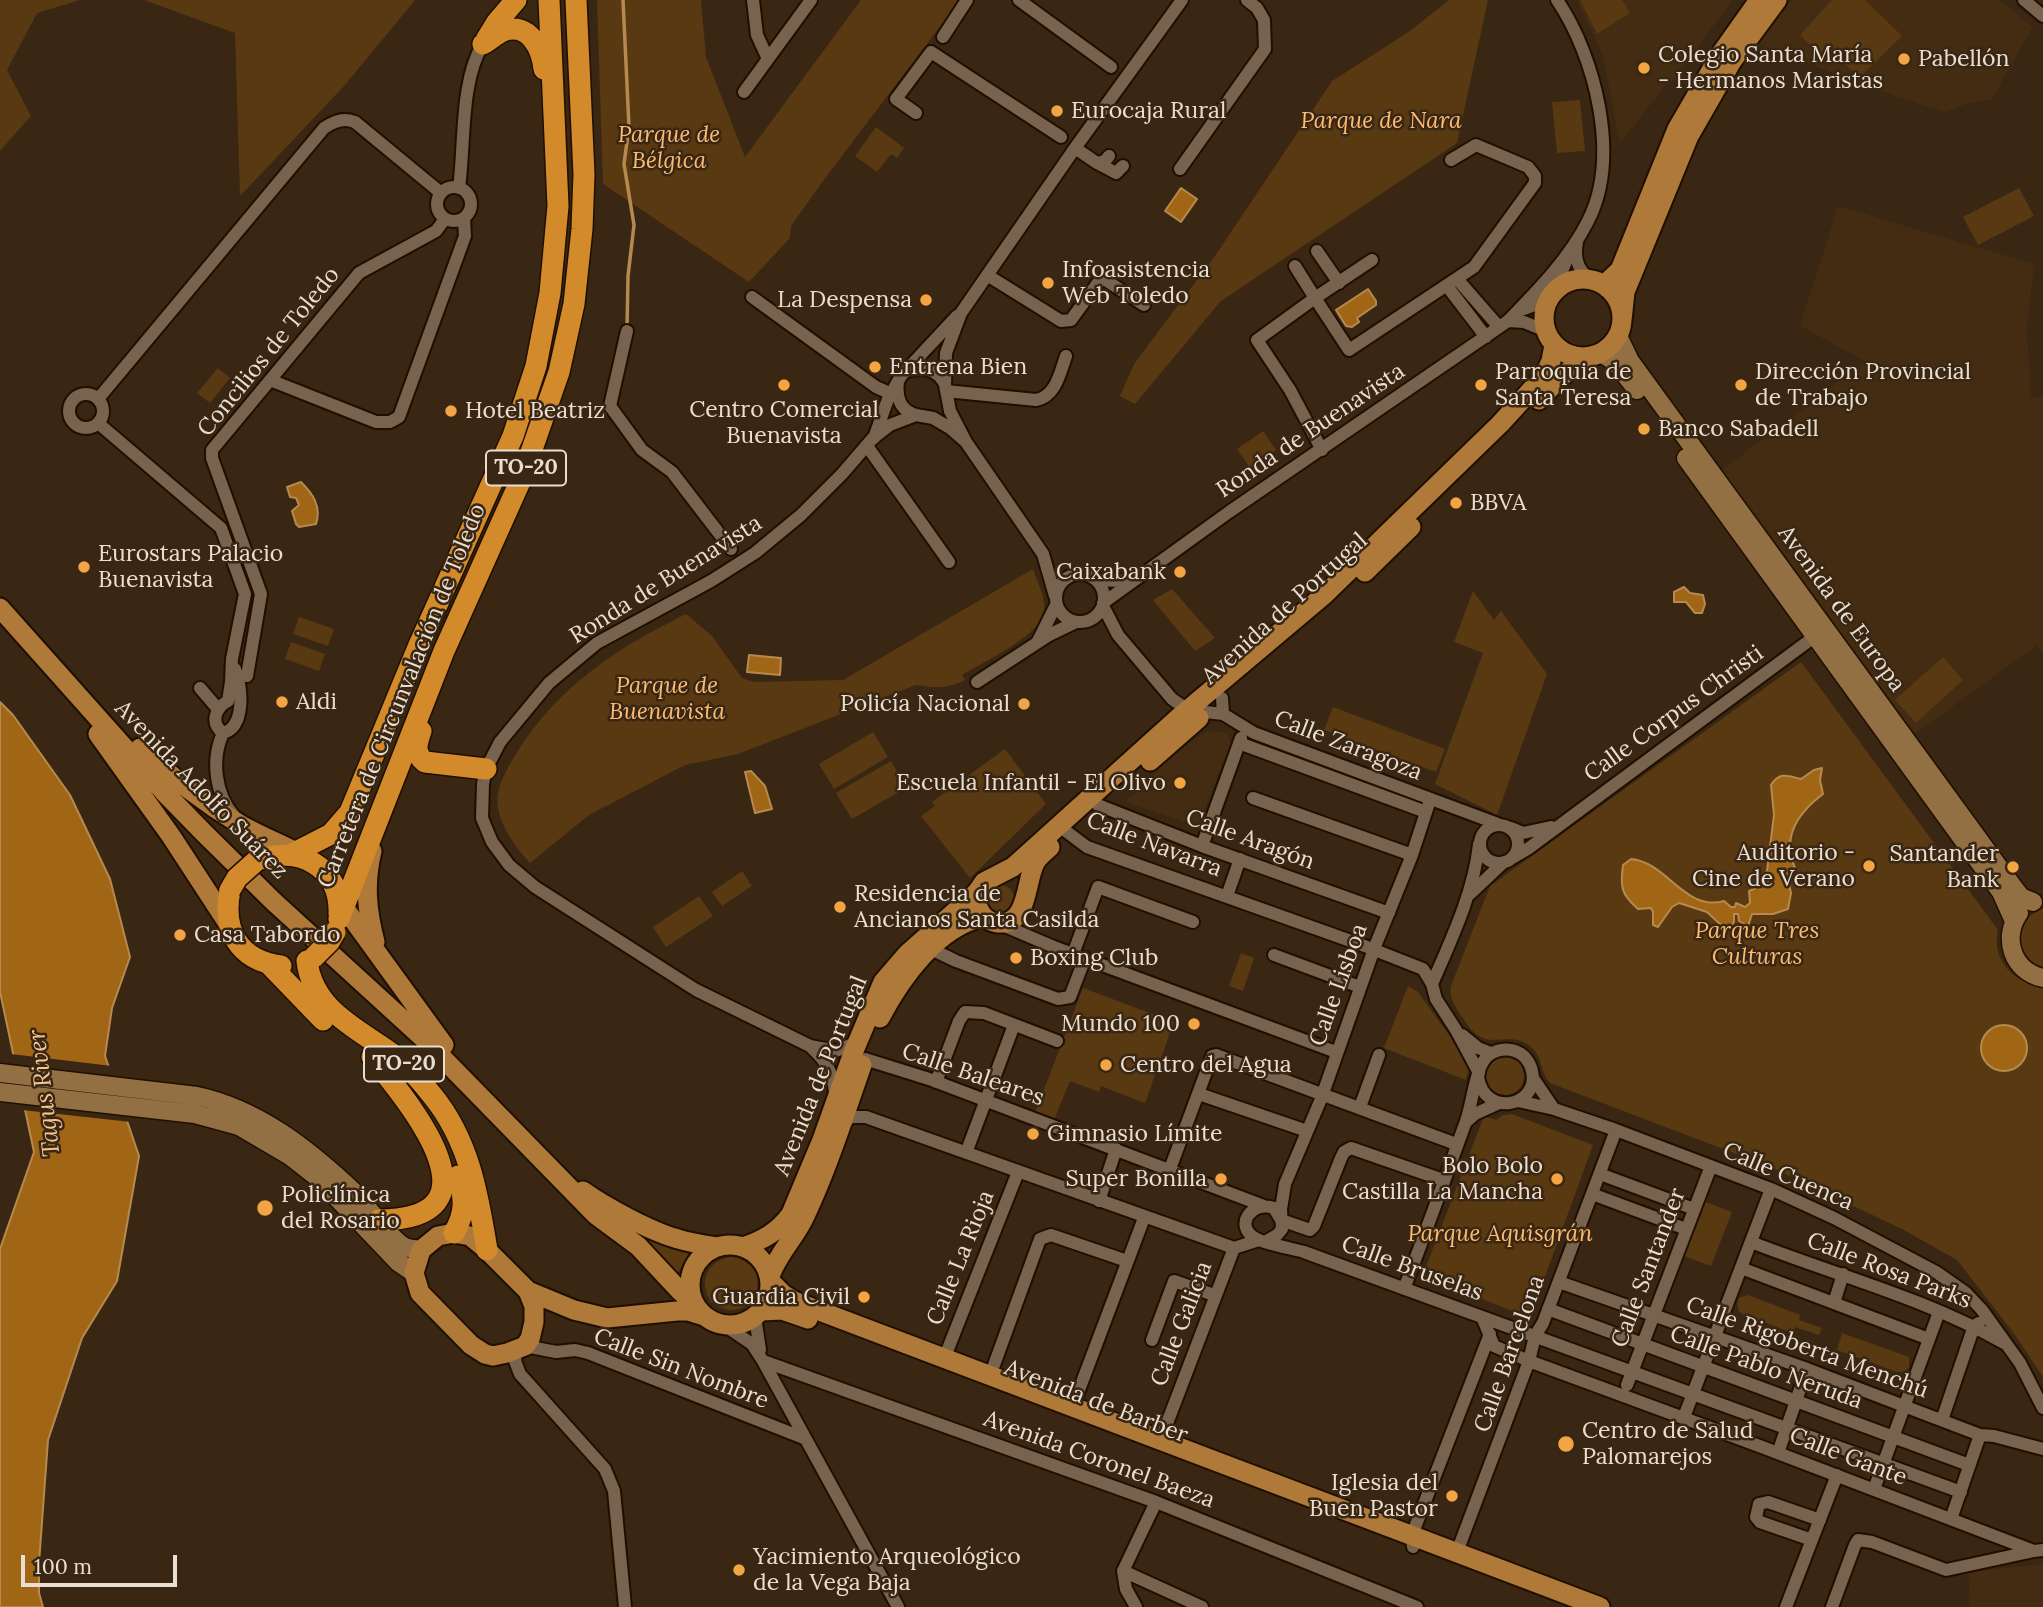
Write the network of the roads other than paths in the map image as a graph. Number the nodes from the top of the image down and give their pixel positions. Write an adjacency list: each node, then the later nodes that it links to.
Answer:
1 (516, 0): 16 (highway)
2 (549, 0): 21 (highway, Carretera de Circunvalación de Toledo / TO-20)
3 (576, 0): 73 (highway, Carretera de Circunvalación de Toledo / TO-20)
4 (753, 0): 17 (street)
5 (811, 0): 17 (street)
6 (967, 0): 15 (street)
7 (1019, 0): 18 (street)
8 (1182, 0): 23 (street, Ronda de Buenavista)
9 (1247, 0): 28 (street)
10 (1556, 0): 33 (street, Ronda de Buenavista)
11 (1759, 0): 40 (main road)
12 (1777, 0): 47 (main road)
13 (2024, 0): 14 (street)
14 (2043, 16)
15 (943, 37)
16 (484, 44): 21 (highway); 29 (street)
17 (768, 59): 19 (street)
18 (1111, 67)
19 (744, 92)
20 (916, 113): 22 (street)
21 (556, 135): 99 (highway, Carretera de Circunvalación de Toledo / TO-20)
22 (1061, 138)
23 (1076, 148): 26 (street); 37 (street, Ronda de Buenavista)
24 (1110, 156): 26 (street)
25 (1451, 160): 39 (street)
26 (1097, 163): 27 (street)
27 (1123, 166)
28 (1180, 169)
29 (459, 188): 30 (street); 32 (street)
30 (441, 193): 31 (street); 58 (street)
31 (445, 219): 32 (street); 54 (street, Concilios de Toledo)
32 (464, 219): 54 (street)
33 (1574, 244): 40 (street); 41 (street, Ronda de Buenavista); 46 (street, Ronda de Buenavista)
34 (1317, 251): 38 (street)
35 (1372, 260): 38 (street)
36 (1294, 265): 43 (street)
37 (988, 275): 44 (street); 45 (street, Ronda de Buenavista)
38 (1339, 283): 43 (street)
39 (1452, 283): 43 (street); 46 (street); 49 (street)
40 (1598, 283): 41 (main road); 47 (main road)
41 (1551, 296): 46 (street, Ronda de Buenavista); 50 (main road)
42 (752, 297): 57 (street)
43 (1315, 298): 63 (street)
44 (1144, 305)
45 (961, 313): 53 (street, Ronda de Buenavista); 56 (street, Ronda de Buenavista)
46 (1508, 320): 49 (street, Ronda de Buenavista); 50 (street)
47 (1620, 328): 51 (main road); 107 (main road, Avenida de Europa)
48 (627, 331): 64 (street)
49 (1486, 337): 63 (street, Ronda de Buenavista)
50 (1550, 338): 51 (main road); 83 (main road, Avenida de Portugal)
51 (1594, 355): 77 (main road, Avenida de Europa); 83 (main road, Avenida de Portugal)
52 (1066, 356): 56 (street)
53 (906, 371): 55 (street, Ronda de Buenavista); 56 (street)
54 (270, 380): 79 (street, Concilios de Toledo)
55 (898, 382): 59 (street, Ronda de Buenavista); 61 (street, Ronda de Buenavista)
56 (945, 390): 59 (street, Ronda de Buenavista); 62 (street, Ronda de Buenavista)
57 (885, 391)
58 (98, 399): 60 (street); 60 (street)
59 (919, 416): 61 (street, Ronda de Buenavista); 62 (street, Ronda de Buenavista)
60 (98, 423): 82 (street)
61 (870, 442): 66 (street); 88 (street, Ronda de Buenavista)
62 (966, 442): 65 (street, Ronda de Buenavista)
63 (1322, 450): 68 (street, Ronda de Buenavista)
64 (730, 549)
65 (1043, 554): 67 (street, Ronda de Buenavista); 70 (street, Ronda de Buenavista)
66 (949, 562)
67 (1074, 575): 69 (street); 70 (street)
68 (1138, 576): 69 (street, Ronda de Buenavista); 71 (street, Ronda de Buenavista)
69 (1096, 580): 71 (street)
70 (1056, 601): 74 (street); 76 (street)
71 (1103, 605): 74 (street); 75 (street, Calle Zaragoza)
72 (0, 608): 78 (main road, Avenida Adolfo Suárez)
73 (457, 620): 87 (highway, Carretera de Circunvalación de Toledo / TO-20); 88 (highway)
74 (1080, 622): 75 (street); 76 (street)
75 (1116, 632): 83 (street, Calle Zaragoza)
76 (1037, 643): 80 (street)
77 (1825, 650): 93 (street, Calle Corpus Christi); 112 (main road, Avenida de Europa)
78 (55, 668): 94 (main road); 114 (main road); 141 (main road, Avenida Adolfo Suárez)
79 (247, 676)
80 (976, 682)
81 (200, 688): 82 (street)
82 (228, 706): 85 (street); 85 (street)
83 (1207, 711): 84 (street, Calle Zaragoza); 90 (main road, Avenida de Portugal); 103 (main road, Avenida de Portugal)
84 (1246, 728): 86 (street); 91 (street, Calle Zaragoza)
85 (223, 733): 94 (street)
86 (1239, 743): 91 (street, Calle Zaragoza); 98 (street)
87 (401, 760): 110 (highway, Carretera de Circunvalación de Toledo / TO-20); 118 (main road)
88 (486, 769): 131 (street, Ronda de Buenavista)
89 (1252, 798): 100 (street)
90 (1098, 805): 96 (main road, Avenida de Portugal); 98 (street, Calle Aragón)
91 (1428, 806): 92 (street, Calle Zaragoza); 100 (street, Calle Lisboa)
92 (1461, 812): 95 (street, Calle Zaragoza); 97 (street)
93 (1558, 825): 95 (street, Calle Corpus Christi); 102 (street, Calle Corpus Christi)
94 (243, 826): 99 (main road)
95 (1505, 826): 97 (street); 102 (street)
96 (1067, 832): 105 (street, Calle Navarra); 108 (main road, Avenida de Portugal)
97 (1480, 841): 102 (street); 106 (street)
98 (1202, 846): 101 (street, Calle Aragón)
99 (297, 854): 110 (highway, Carretera de Circunvalación de Toledo); 114 (highway, Carretera de Circunvalación de Toledo / TO-20, bridge)
100 (1412, 855): 109 (street, Calle Lisboa)
101 (1240, 859): 105 (street); 109 (street, Calle Aragón)
102 (1508, 860): 106 (street, Calle Corpus Christi)
103 (998, 875): 104 (main road, Avenida de Portugal); 108 (main road)
104 (977, 892): 111 (main road); 132 (main road, Avenida de Portugal)
105 (1227, 896): 117 (street, Calle Navarra)
106 (1467, 897): 123 (street)
107 (2038, 900): 112 (main road, Avenida de Europa)
108 (1021, 907): 111 (main road, Avenida de Portugal); 115 (street)
109 (1389, 913): 117 (street, Calle Lisboa)
110 (339, 914): 118 (main road); 121 (highway, Carretera de Circunvalación de Toledo / TO-20, bridge)
111 (991, 920): 115 (street); 116 (main road, Avenida de Portugal)
112 (2014, 921): 125 (main road, Avenida de Europa)
113 (1193, 922): 120 (street)
114 (229, 925): 122 (highway, TO-20)
115 (1024, 935): 120 (street)
116 (931, 949): 120 (street); 132 (main road, Avenida de Portugal)
117 (1374, 949): 124 (street, Calle Navarra); 127 (street, Calle Lisboa)
118 (378, 954): 141 (main road)
119 (1274, 955): 127 (street)
120 (1079, 956): 133 (street)
121 (310, 959): 122 (highway); 183 (highway, TO-20)
122 (268, 964): 136 (highway, TO-20)
123 (1439, 968): 124 (street); 126 (street)
124 (1423, 969): 126 (street)
125 (2043, 978)
126 (1432, 984): 129 (street)
127 (1360, 987): 133 (street, Calle Lisboa)
128 (1014, 1026): 130 (street); 140 (street); 146 (street)
129 (1456, 1030): 134 (street); 138 (street)
130 (1057, 1041)
131 (810, 1046): 132 (street, Ronda de Buenavista); 145 (street, Ronda de Buenavista)
132 (861, 1050): 140 (street, Calle Baleares); 145 (main road, Avenida de Portugal)
133 (1336, 1052): 144 (street, Calle Lisboa)
134 (1491, 1053): 138 (street); 139 (street)
135 (1379, 1055): 150 (street)
136 (372, 1057): 173 (highway); 177 (highway, TO-20)
137 (0, 1073): 149 (main road)
138 (1478, 1075): 148 (street); 153 (street)
139 (1533, 1078): 147 (street); 151 (street)
140 (936, 1082): 146 (street, Calle Baleares)
141 (470, 1083): 162 (main road, Avenida Adolfo Suárez)
142 (0, 1091): 149 (main road)
143 (1199, 1094): 144 (street); 156 (street); 161 (street)
144 (1322, 1094): 150 (street); 156 (street, Calle Lisboa)
145 (844, 1096): 152 (street, Ronda de Buenavista); 155 (main road, Avenida de Portugal); 181 (main road, Avenida de Portugal)
146 (985, 1100): 158 (street, Calle Baleares); 159 (street)
147 (1518, 1101): 148 (street); 151 (street, Calle Cuenca)
148 (1499, 1104): 153 (street)
149 (196, 1105): 173 (main road); 188 (main road)
150 (1360, 1107): 157 (street)
151 (1554, 1109): 154 (street, Calle Cuenca)
152 (866, 1117): 155 (street); 159 (street)
153 (1466, 1123): 157 (street)
154 (1616, 1130): 160 (street, Calle Cuenca); 164 (street, Calle Barcelona)
155 (840, 1131): 189 (main road, Avenida de Portugal)
156 (1307, 1131): 166 (street, Calle Lisboa)
157 (1456, 1144): 165 (street)
158 (1116, 1149): 161 (street, Calle Baleares); 169 (street)
159 (966, 1153): 163 (street)
160 (1712, 1166): 167 (street, Calle Cuenca); 171 (street, Calle Santander)
161 (1170, 1169): 170 (street, Calle Baleares)
162 (556, 1172): 180 (main road, Avenida Adolfo Suárez); 195 (main road, Avenida Adolfo Suárez)
163 (1018, 1172): 169 (street); 217 (street, Calle La Rioja)
164 (1600, 1174): 168 (street, Calle Barcelona); 171 (street)
165 (1443, 1180): 174 (street); 192 (street)
166 (1286, 1184): 170 (street, Calle Lisboa); 174 (street, Calle Lisboa)
167 (1770, 1189): 179 (street); 205 (street, Calle Cuenca)
168 (1592, 1194): 176 (street); 191 (street, Calle Barcelona)
169 (1099, 1201): 172 (street)
170 (1266, 1206): 174 (street); 175 (street)
171 (1694, 1209): 176 (street, Calle Santander)
172 (1144, 1218): 182 (street); 186 (street)
173 (379, 1220): 184 (main road)
174 (1282, 1224): 178 (street); 185 (street, Calle Bruselas)
175 (1246, 1226): 178 (street); 182 (street)
176 (1686, 1230): 202 (street, Calle Santander)
177 (454, 1233): 183 (main road); 184 (main road)
178 (1263, 1241): 182 (street, Calle Galicia); 185 (street, Calle Bruselas)
179 (1751, 1242): 187 (street); 190 (street, Calle Rosa Parks)
180 (717, 1247): 181 (main road); 195 (main road)
181 (743, 1247): 189 (main road)
182 (1229, 1247): 194 (street, Calle Galicia)
183 (487, 1250): 193 (main road)
184 (421, 1251): 188 (main road)
185 (1304, 1252): 192 (street, Calle Bruselas)
186 (1127, 1261): 223 (street); 227 (street)
187 (1741, 1268): 196 (street); 211 (street)
188 (414, 1273): 216 (main road)
189 (772, 1273): 201 (main road); 217 (main road, Avenida de Barber)
190 (1843, 1275): 196 (street); 199 (street, Calle Rosa Parks)
191 (1559, 1282): 198 (street, Calle Barcelona); 202 (street, Calle Rigoberta Menchú)
192 (1404, 1289): 204 (street, Calle Bruselas)
193 (528, 1291): 197 (main road); 203 (main road)
194 (1214, 1296): 213 (street); 236 (street, Calle Galicia)
195 (692, 1298): 200 (main road); 200 (main road); 206 (main road)
196 (1834, 1303): 212 (street)
197 (564, 1306): 200 (main road); 203 (main road)
198 (1548, 1309): 210 (street, Calle Barcelona); 214 (street, Calle Pablo Neruda)
199 (1939, 1312): 208 (street, Calle Rosa Parks); 212 (street)
200 (649, 1314)
201 (758, 1314): 206 (main road); 218 (street); 248 (main road, Avenida de Barber)
202 (1653, 1314): 211 (street, Calle Rigoberta Menchú); 214 (street, Calle Santander)
203 (534, 1315): 216 (main road)
204 (1482, 1317): 207 (street, Calle Bruselas); 209 (street)
205 (1987, 1317): 208 (street); 215 (street, Calle Rosa Parks)
206 (724, 1325): 218 (street)
207 (1507, 1326): 209 (street, Calle Bruselas); 210 (street, Calle Bruselas)
208 (1974, 1326): 215 (street, Calle Rosa Parks); 231 (street)
209 (1490, 1334): 219 (street, Calle Gante); 248 (street)
210 (1535, 1336): 219 (street, Calle Barcelona); 222 (street, Calle Bruselas)
211 (1715, 1338): 220 (street); 221 (street, Calle Rigoberta Menchú)
212 (1929, 1339): 228 (street)
213 (1152, 1340)
214 (1642, 1344): 220 (street, Calle Pablo Neruda); 222 (street, Calle Santander)
215 (2009, 1346): 229 (street, Calle Rosa Parks)
216 (520, 1348): 235 (street, Calle Sin Nombre); 252 (street)
217 (944, 1359): 223 (main road, Avenida de Barber)
218 (763, 1361): 235 (street); 244 (street, Avenida Coronel Baeza)
219 (1529, 1361): 230 (street, Calle Gante); 250 (street, Calle Barcelona)
220 (1703, 1367): 225 (street); 226 (street, Calle Pablo Neruda)
221 (1807, 1369): 226 (street); 228 (street, Calle Rigoberta Menchú)
222 (1632, 1371): 224 (street, Calle Santander); 225 (street, Calle Bruselas)
223 (990, 1376): 227 (main road, Avenida de Barber)
224 (1627, 1385)
225 (1693, 1394): 230 (street); 232 (street, Calle Bruselas)
226 (1796, 1402): 232 (street); 234 (street, Calle Pablo Neruda)
227 (1073, 1406): 236 (main road, Avenida de Barber)
228 (1905, 1406): 231 (street, Calle Rigoberta Menchú); 234 (street)
229 (2043, 1408)
230 (1684, 1417): 238 (street, Calle Gante)
231 (1942, 1420): 233 (street, Calle Rigoberta Menchú)
232 (1787, 1429): 238 (street); 239 (street, Calle Bruselas)
233 (1980, 1435): 237 (street, Calle Rigoberta Menchú); 240 (street)
234 (1893, 1437): 239 (street); 240 (street, Calle Pablo Neruda)
235 (806, 1439): 253 (street)
236 (1161, 1439): 248 (main road, Avenida de Barber)
237 (2043, 1449)
238 (1778, 1453): 241 (street, Calle Gante)
239 (1883, 1464): 242 (street); 243 (street, Calle Bruselas)
240 (1969, 1465): 243 (street)
241 (1837, 1475): 242 (street, Calle Gante); 246 (street)
242 (1874, 1489): 245 (street, Calle Gante)
243 (1961, 1492): 245 (street)
244 (1156, 1502): 251 (street); 256 (street, Avenida Coronel Baeza)
245 (1951, 1519): 249 (street, Calle Gante)
246 (1820, 1520): 247 (street); 247 (street)
247 (1812, 1540): 259 (street)
248 (1412, 1541): 250 (main road, Avenida de Barber); 257 (main road, Avenida de Barber)
249 (2039, 1550): 260 (street)
250 (1457, 1552): 258 (main road, Avenida de Barber)
251 (1123, 1571): 254 (street); 255 (street)
252 (625, 1607)
253 (898, 1607)
254 (1136, 1607)
255 (1202, 1607)
256 (1417, 1607)
257 (1568, 1607)
258 (1600, 1607)
259 (1786, 1607)
260 (1832, 1607)

